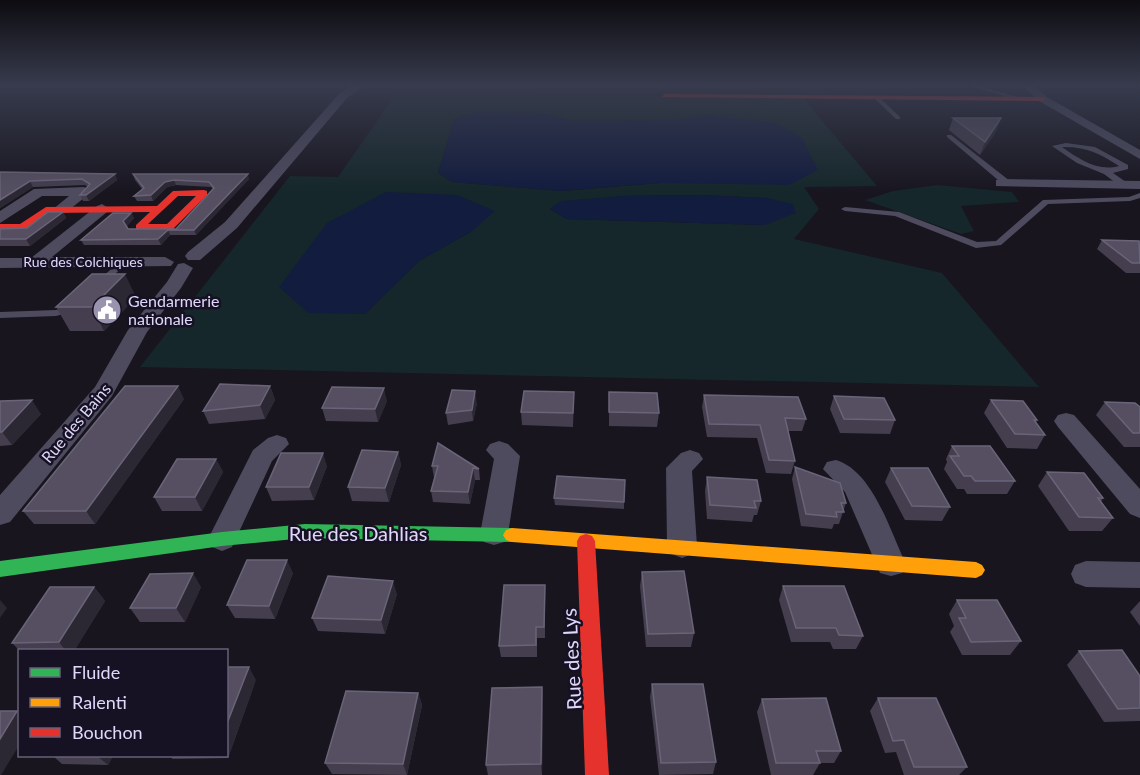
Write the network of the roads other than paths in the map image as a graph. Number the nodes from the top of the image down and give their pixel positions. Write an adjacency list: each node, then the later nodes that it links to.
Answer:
1 (322, 120): 19 (street, Rue des Bains)
2 (1080, 120): 4 (street)
3 (949, 136): 6 (lane)
4 (1140, 155)
5 (1107, 172): 5 (lane); 7 (lane)
6 (1004, 183): 7 (street)
7 (1123, 184): 8 (street)
8 (1140, 185)
9 (1140, 195): 12 (lane)
10 (102, 209): 11 (street); 13 (street); 17 (street)
11 (159, 209)
12 (845, 209)
13 (60, 210): 14 (street); 15 (street)
14 (0, 218)
15 (0, 227)
16 (0, 262): 17 (street, Rue des Colchiques)
17 (36, 262): 18 (street, Rue des Colchiques)
18 (123, 262): 19 (street, Rue des Colchiques); 20 (lane)
19 (181, 262): 29 (street, Rue des Bains)
20 (88, 295)
21 (80, 302): 22 (lane)
22 (0, 315)
23 (1066, 421): 28 (street)
24 (278, 444): 31 (street)
25 (499, 450): 30 (street)
26 (690, 459): 33 (street)
27 (836, 468): 34 (street)
28 (1140, 507)
29 (0, 514)
30 (494, 534): 31 (street, Rue des Dahlias); 32 (street, Rue des Dahlias)
31 (222, 539): 35 (street, Rue des Dahlias)
32 (586, 541): 33 (street, Rue des Dahlias); 39 (street, Rue des Lys)
33 (682, 546): 34 (street, Rue des Dahlias)
34 (891, 564): 36 (street, Rue des Dahlias)
35 (0, 568)
36 (976, 570)
37 (1086, 574): 38 (street)
38 (1140, 575)
39 (597, 775)

